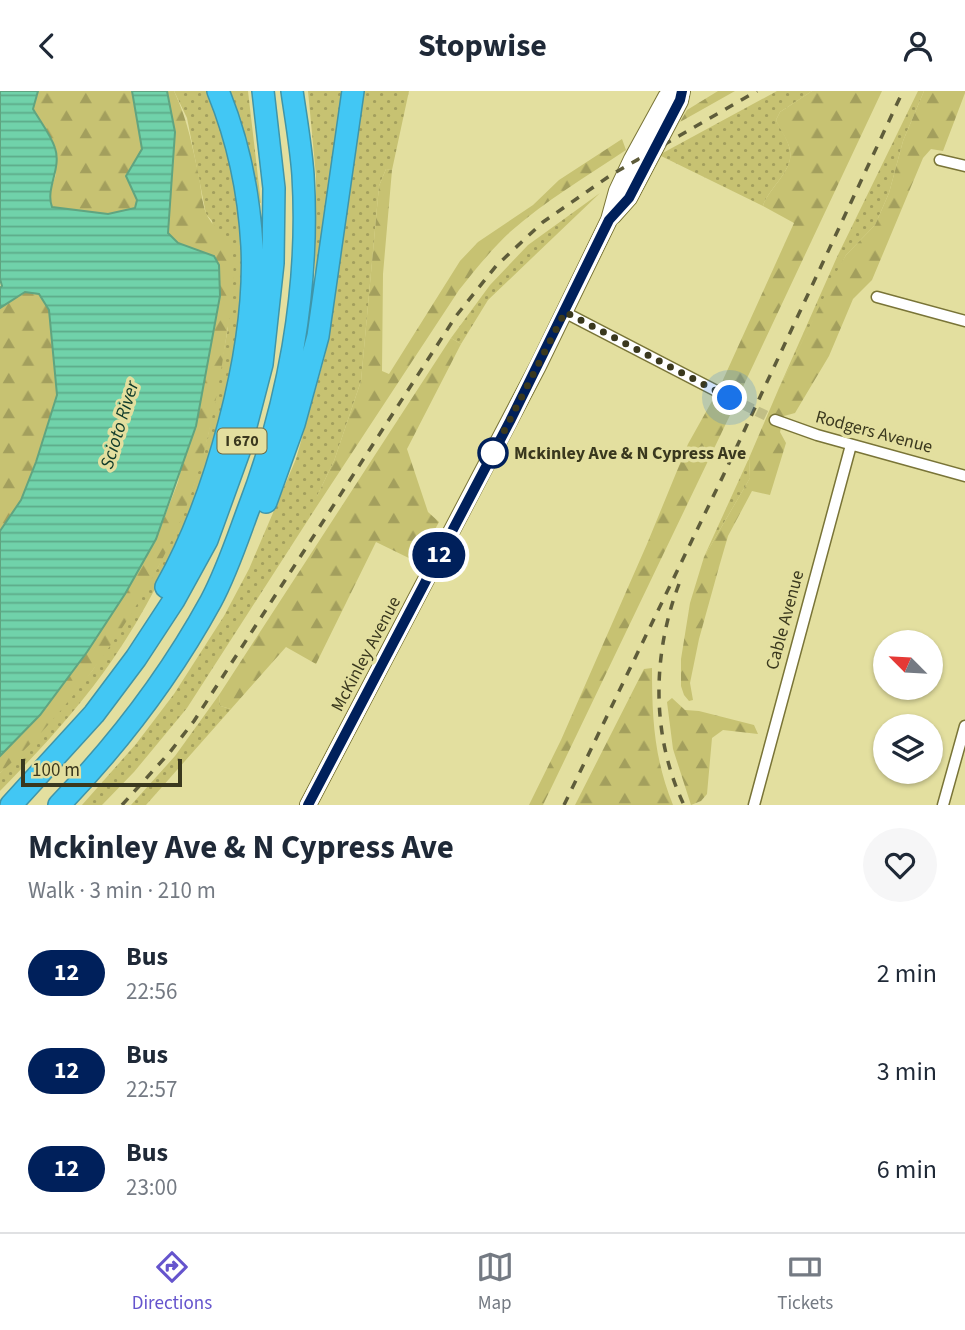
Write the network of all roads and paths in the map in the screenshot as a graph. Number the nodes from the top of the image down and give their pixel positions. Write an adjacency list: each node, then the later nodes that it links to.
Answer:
1 (218, 91): 18 (highway)
2 (263, 91): 18 (highway, I 670)
3 (292, 91): 17 (highway, I 670)
4 (353, 91): 17 (highway)
5 (673, 91): 9 (main road, McKinley Avenue)
6 (682, 91): 9 (main road, McKinley Avenue)
7 (940, 160): 8 (street)
8 (965, 166)
9 (609, 220): 11 (main road, McKinley Avenue)
10 (877, 297): 12 (street)
11 (565, 312): 13 (street); 22 (main road, McKinley Avenue)
12 (965, 321)
13 (730, 398)
14 (775, 420): 15 (street, Rodgers Avenue)
15 (851, 445): 16 (street, Rodgers Avenue); 23 (street, Cable Avenue)
16 (965, 476)
17 (227, 567): 21 (highway, I 670)
18 (94, 714): 20 (highway, I 670)
19 (965, 726): 24 (street)
20 (11, 805)
21 (59, 805)
22 (308, 805)
23 (754, 805)
24 (943, 805)

